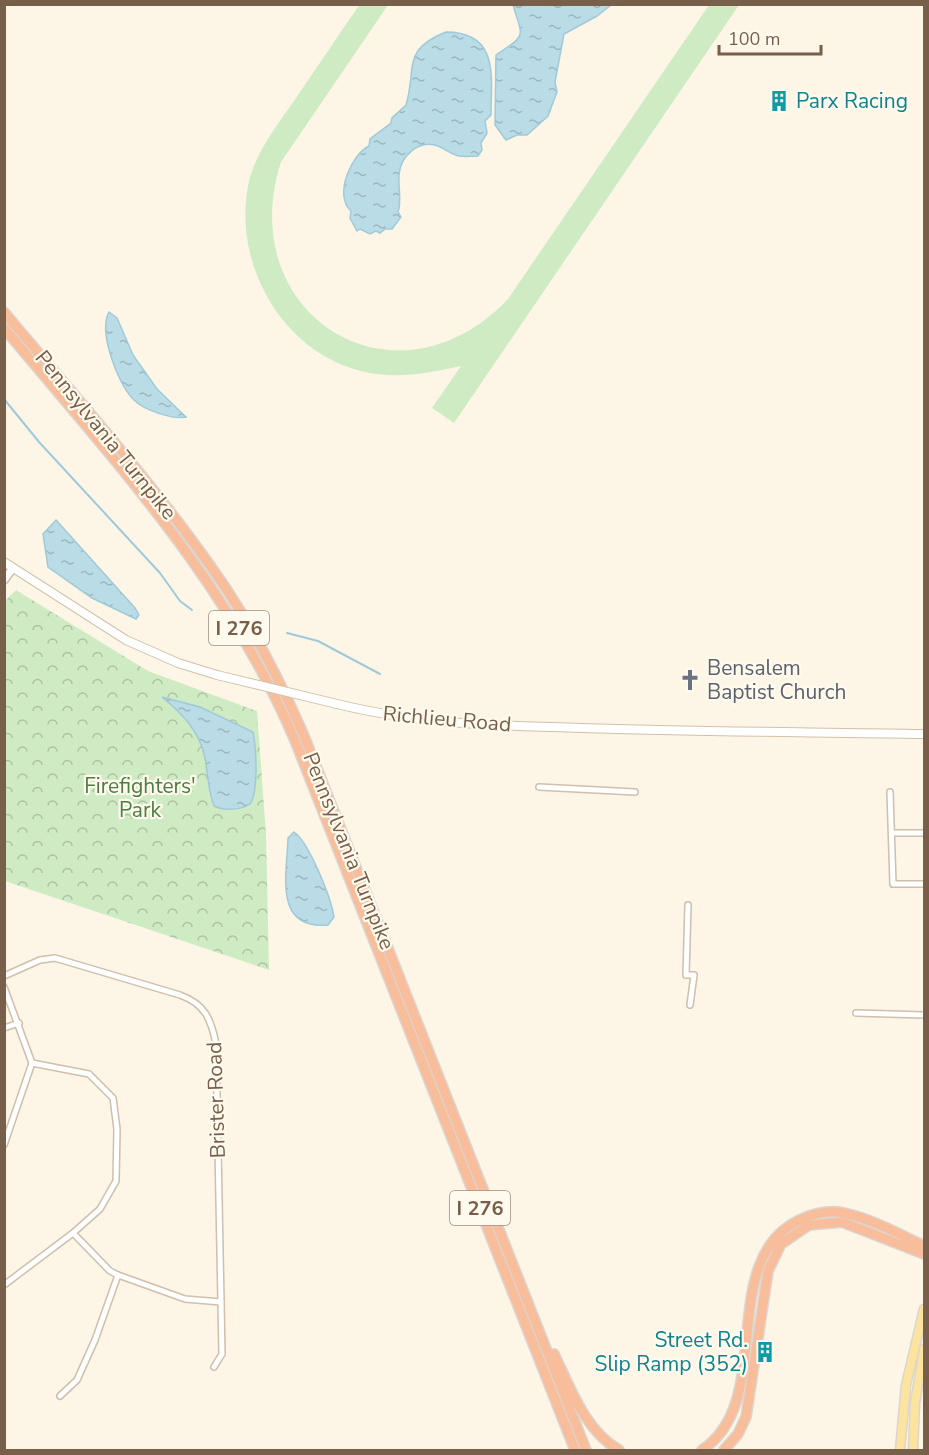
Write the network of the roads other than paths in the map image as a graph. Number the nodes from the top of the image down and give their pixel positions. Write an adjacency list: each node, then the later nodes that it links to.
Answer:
1 (4, 312): 27 (highway, Pennsylvania Turnpike / I 276)
2 (4, 328): 34 (highway, Pennsylvania Turnpike / I 276)
3 (4, 562): 4 (main road, Richlieu Road)
4 (13, 568): 5 (street); 6 (main road, Richlieu Road, bridge)
5 (4, 580)
6 (924, 734)
7 (539, 787): 8 (street)
8 (635, 792)
9 (890, 792): 10 (street)
10 (892, 833): 11 (street); 12 (street)
11 (924, 833)
12 (924, 884)
13 (688, 905): 16 (street)
14 (4, 976): 29 (street, Brister Road)
15 (4, 987): 19 (street)
16 (690, 1005)
17 (856, 1013): 18 (street)
18 (924, 1015)
19 (19, 1023): 20 (street); 21 (street)
20 (4, 1028)
21 (32, 1064): 22 (street); 23 (street)
22 (4, 1145)
23 (73, 1233): 26 (street); 28 (street)
24 (924, 1244): 37 (highway)
25 (924, 1254): 38 (highway)
26 (118, 1275): 29 (street); 33 (street)
27 (517, 1275): 35 (highway, Pennsylvania Turnpike / I 276); 36 (highway)
28 (4, 1285)
29 (222, 1302): 32 (street, Brister Road)
30 (924, 1309): 39 (main road)
31 (924, 1349): 40 (main road)
32 (214, 1367)
33 (60, 1396)
34 (575, 1450)
35 (586, 1450)
36 (619, 1450)
37 (702, 1450)
38 (724, 1450)
39 (900, 1450)
40 (913, 1450)

